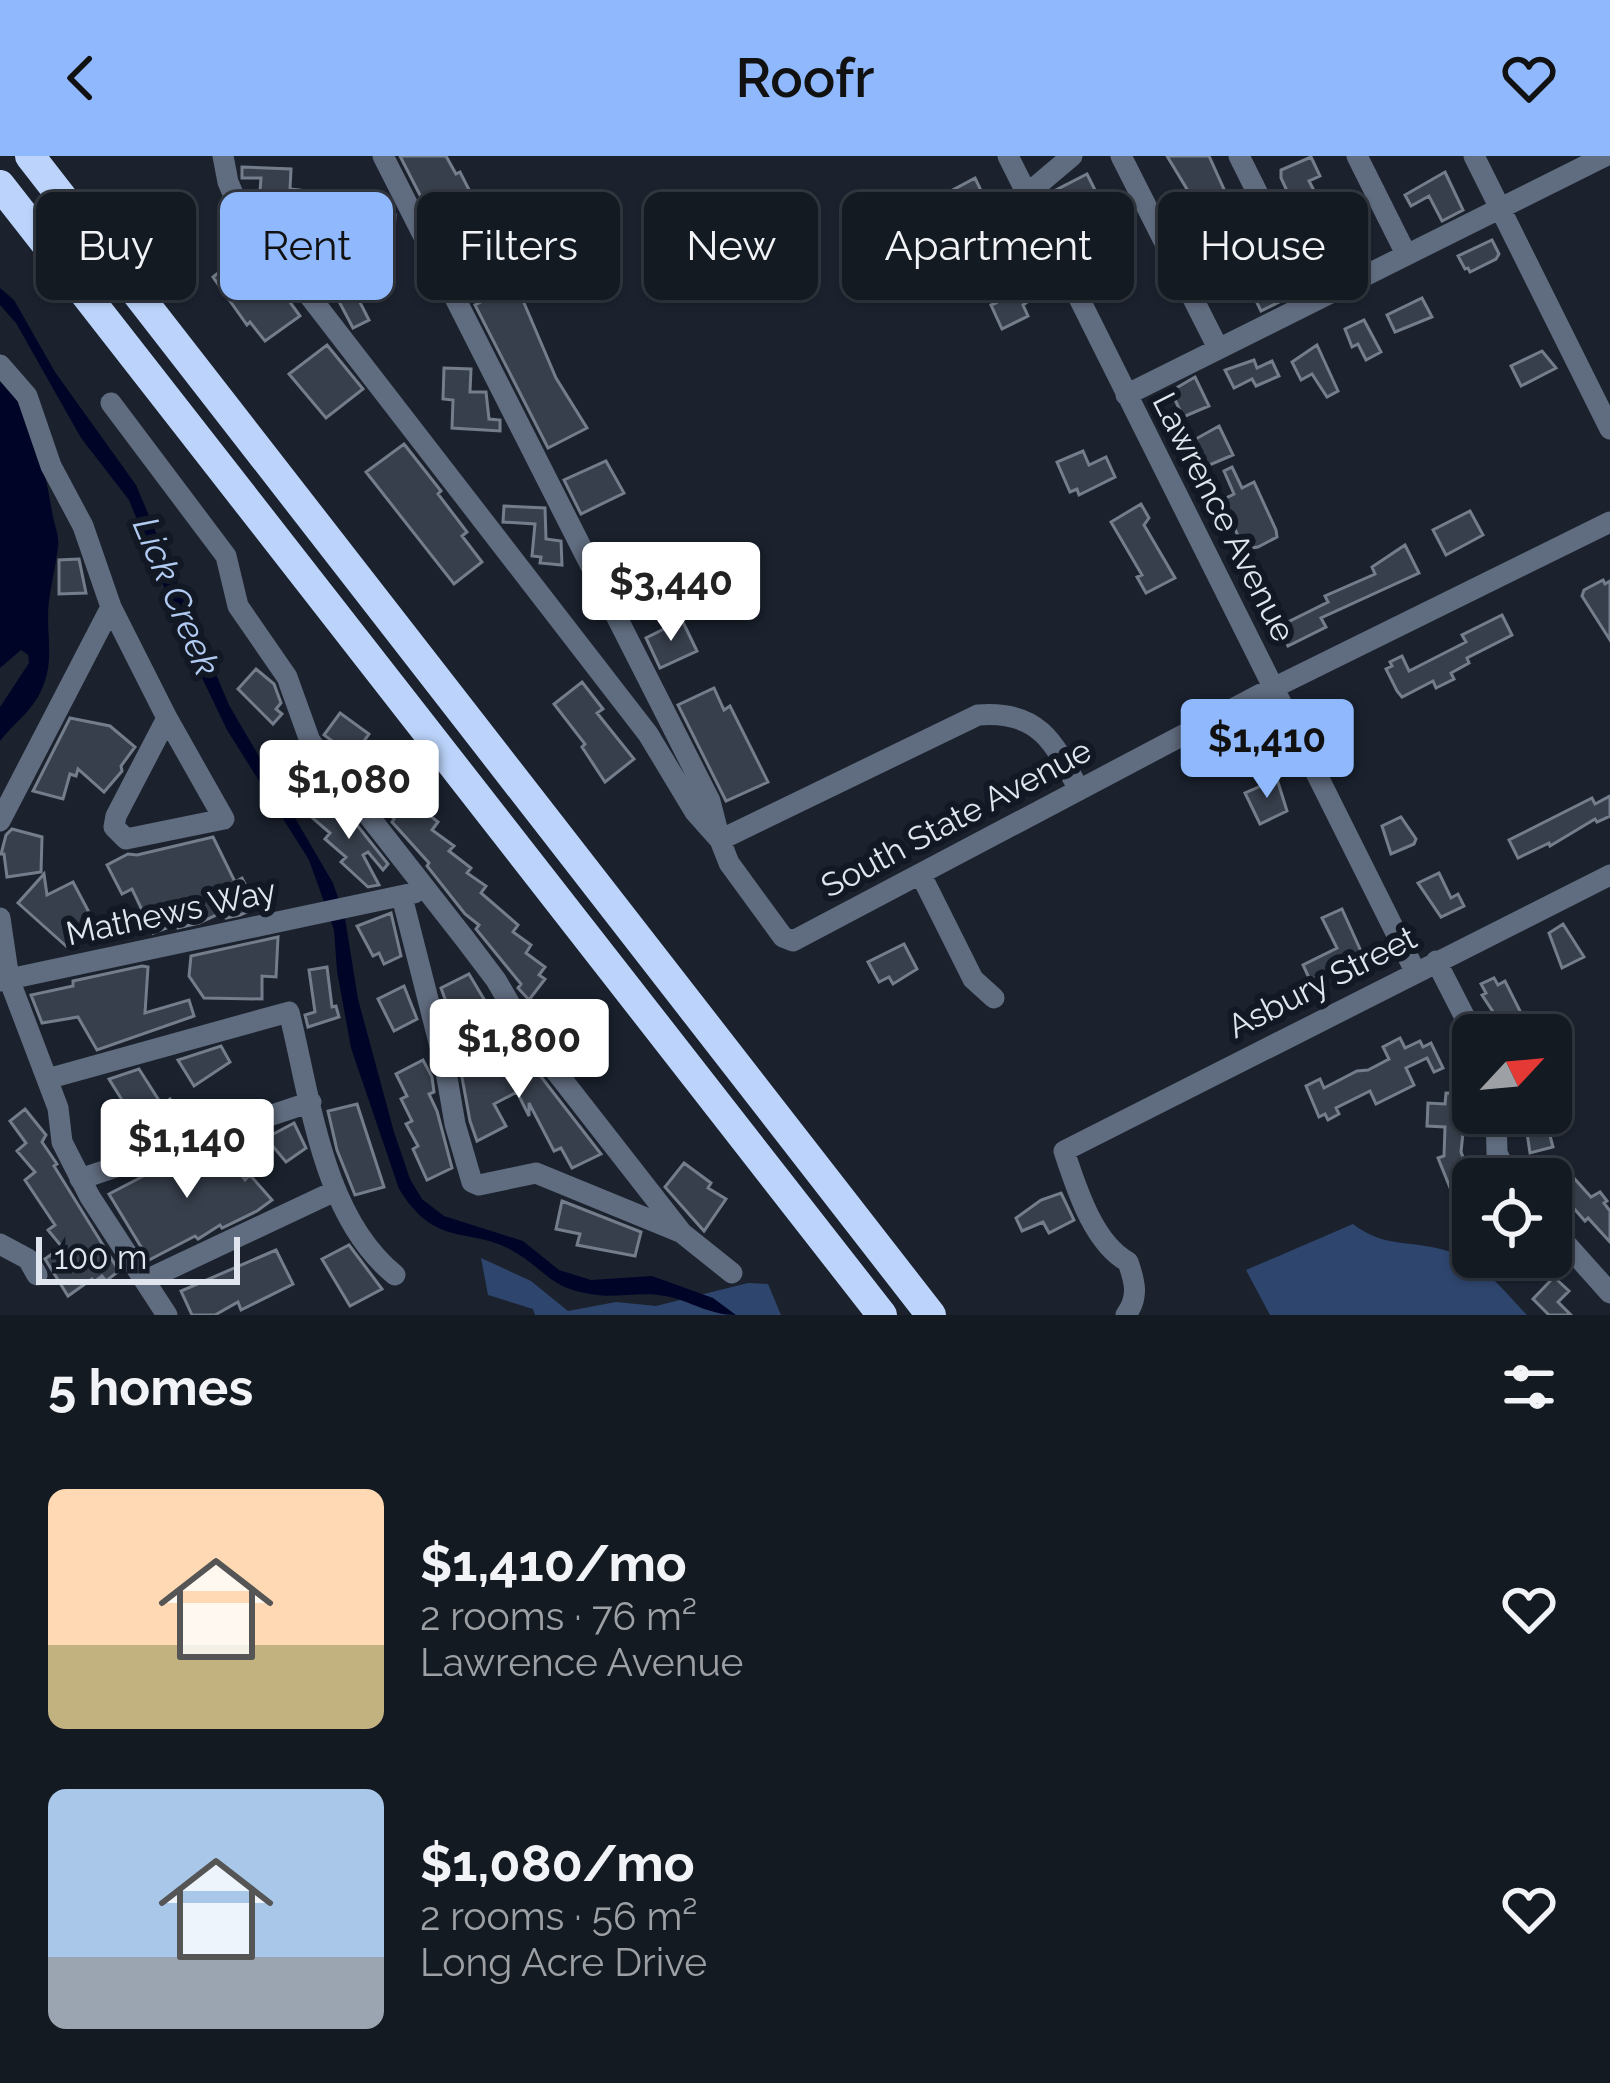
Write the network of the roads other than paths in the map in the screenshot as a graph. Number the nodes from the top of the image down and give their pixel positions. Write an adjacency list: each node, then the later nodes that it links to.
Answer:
1 (30, 156): 55 (highway)
2 (223, 156): 27 (street)
3 (383, 156): 26 (street)
4 (1008, 156): 12 (street, Lawrence Avenue)
5 (1072, 156): 13 (street)
6 (1121, 156): 18 (street)
7 (1239, 156): 17 (street)
8 (1357, 156): 15 (street)
9 (1474, 156): 14 (street)
10 (1605, 156): 14 (street)
11 (0, 184): 54 (highway)
12 (1026, 192)
13 (1029, 192)
14 (1500, 207): 15 (street); 22 (street)
15 (1406, 254): 17 (street)
16 (1079, 300): 20 (street, Lawrence Avenue)
17 (1312, 302): 18 (street)
18 (1218, 348): 20 (street)
19 (0, 364): 24 (street)
20 (1126, 394): 25 (street, Lawrence Avenue)
21 (111, 403): 34 (street)
22 (1610, 429)
23 (1610, 522): 25 (street, South State Avenue)
24 (111, 607): 28 (street); 30 (street)
25 (1273, 690): 29 (street, South State Avenue); 37 (street, Lawrence Avenue)
26 (658, 698): 27 (street); 31 (street)
27 (634, 716): 31 (street)
28 (167, 718): 28 (street)
29 (1079, 790): 31 (street); 32 (street, South State Avenue)
30 (0, 821)
31 (721, 840): 32 (street, South State Avenue)
32 (921, 875): 39 (street)
33 (1610, 875): 37 (street, Asbury Street)
34 (426, 889): 35 (street, Mathews Way); 45 (street)
35 (402, 897): 38 (street, Mathews Way); 45 (street)
36 (0, 918): 38 (street)
37 (1425, 966): 40 (street, Lawrence Avenue); 56 (street, Asbury Street)
38 (4, 980): 41 (street)
39 (994, 998)
40 (1459, 1014)
41 (47, 1079): 42 (street); 43 (street)
42 (311, 1102): 43 (street); 44 (street)
43 (80, 1179): 51 (street)
44 (334, 1190): 50 (street); 51 (street)
45 (682, 1233): 48 (street)
46 (0, 1244): 49 (street)
47 (1572, 1250): 52 (street)
48 (732, 1273)
49 (37, 1275)
50 (395, 1275)
51 (146, 1280): 53 (street)
52 (1610, 1293)
53 (166, 1315)
54 (882, 1315)
55 (932, 1315)
56 (1126, 1315)

